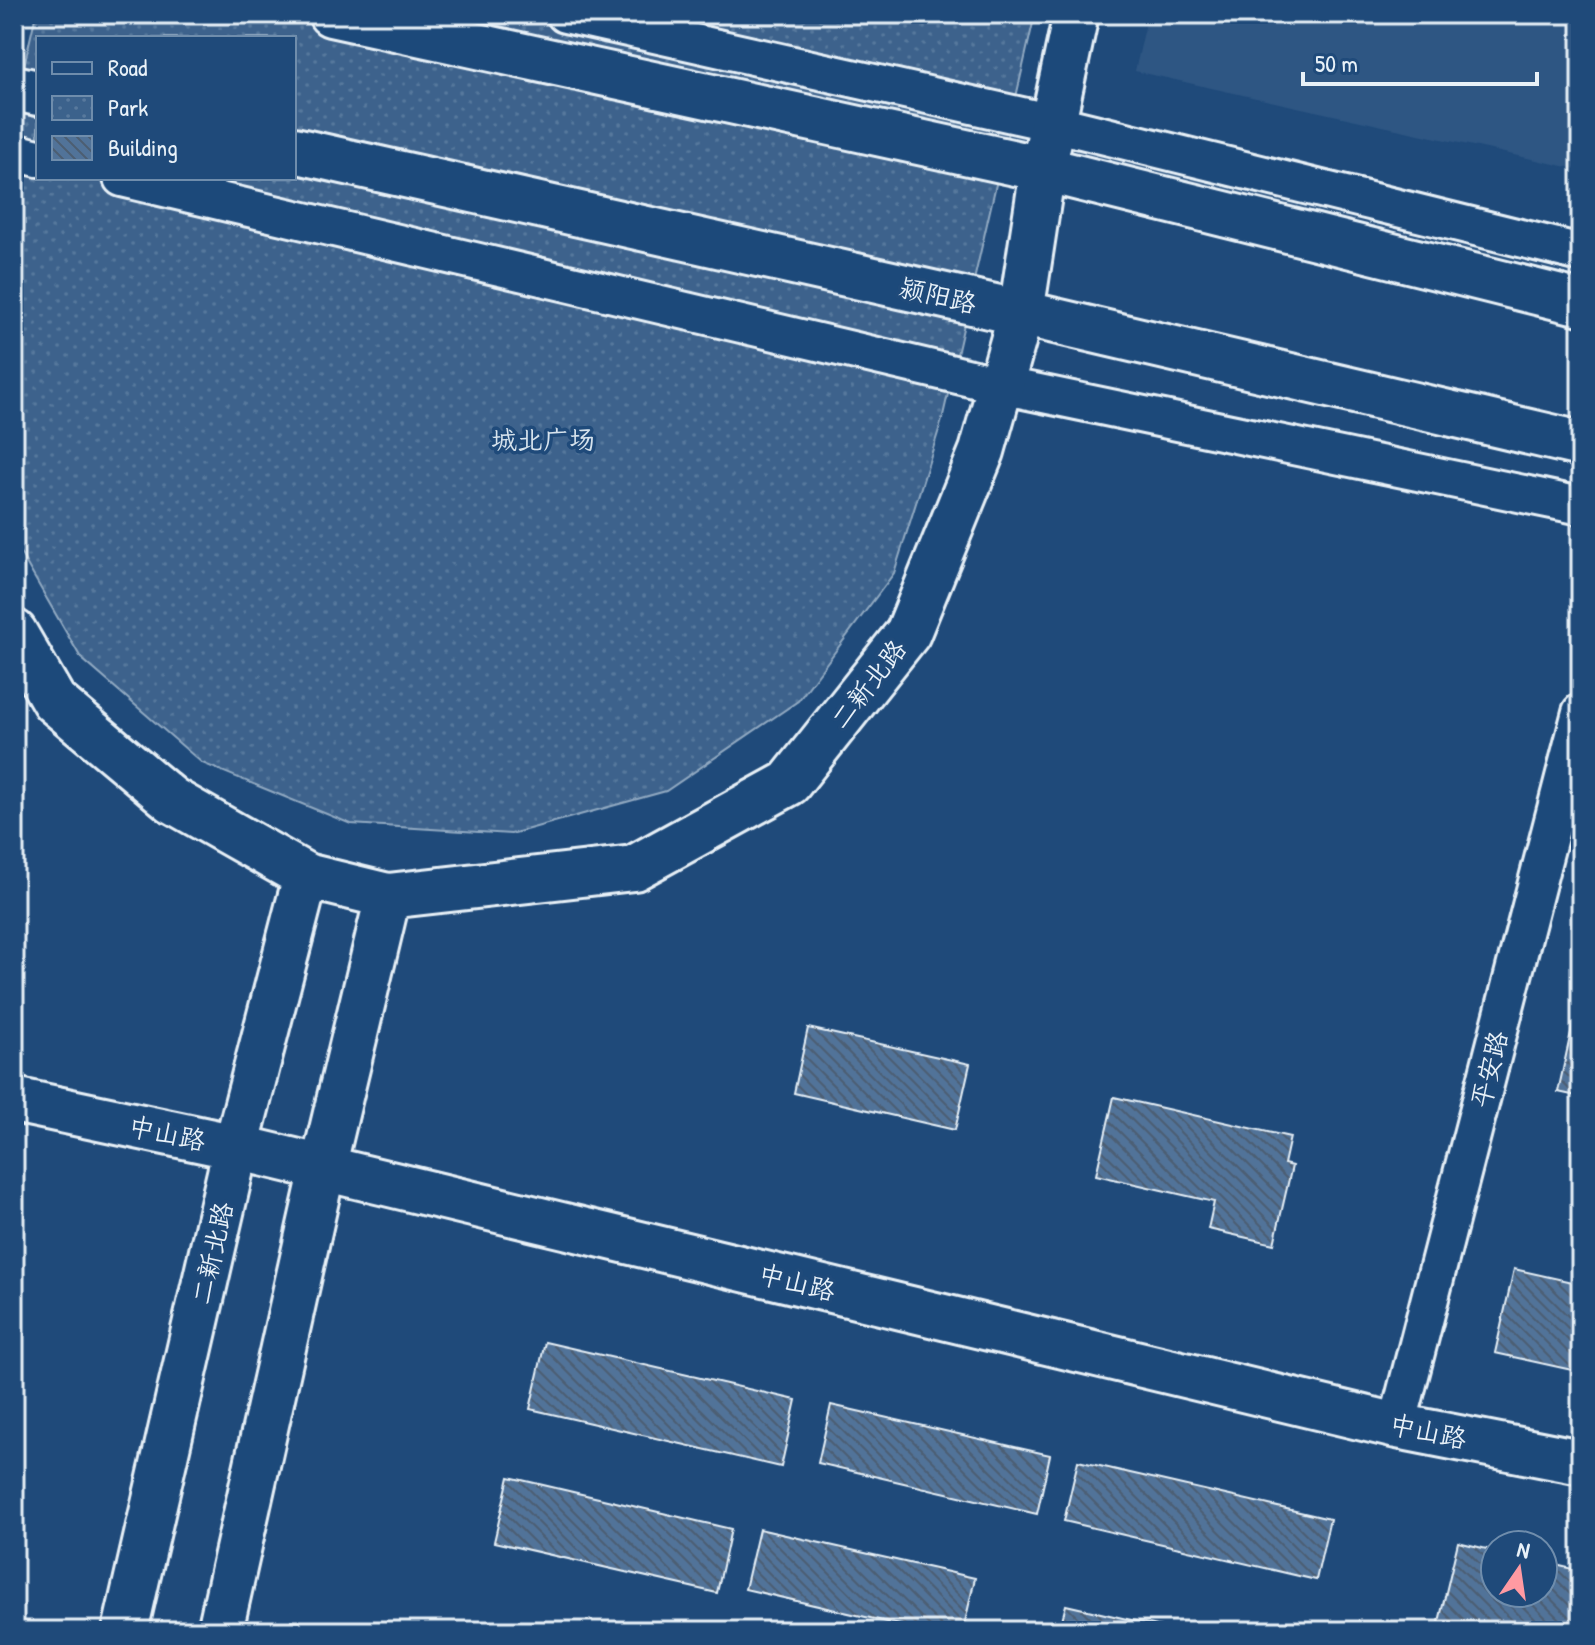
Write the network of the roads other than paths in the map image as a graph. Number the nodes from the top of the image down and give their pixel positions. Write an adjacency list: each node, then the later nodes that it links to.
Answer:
1 (331, 14): 10 (main road)
2 (565, 14): 6 (street)
3 (1076, 14): 6 (main road, 二新北路)
4 (14, 88): 5 (main road)
5 (36, 93)
6 (1053, 123): 10 (main road, 二新北路); 12 (street)
7 (296, 150): 14 (main road, 颍阳路)
8 (14, 152): 9 (street)
9 (36, 158)
10 (1043, 169): 13 (main road); 14 (main road, 二新北路)
11 (130, 180): 15 (street)
12 (1581, 253)
13 (1581, 303)
14 (1021, 313): 15 (main road, 二新北路); 16 (main road, 颍阳路)
15 (1000, 385): 17 (street); 21 (main road, 二新北路)
16 (1581, 444)
17 (1581, 506)
18 (14, 632): 20 (main road, 二新北路)
19 (1581, 712): 25 (street, 平安路)
20 (306, 876): 21 (main road, 二新北路); 23 (main road, 二新北路)
21 (388, 896): 24 (main road)
22 (14, 1100): 23 (main road, 中山路)
23 (236, 1147): 24 (main road, 中山路); 27 (main road, 二新北路)
24 (323, 1168): 25 (main road, 中山路); 28 (main road)
25 (1397, 1426): 26 (main road, 中山路)
26 (1581, 1462)
27 (125, 1631)
28 (220, 1631)

